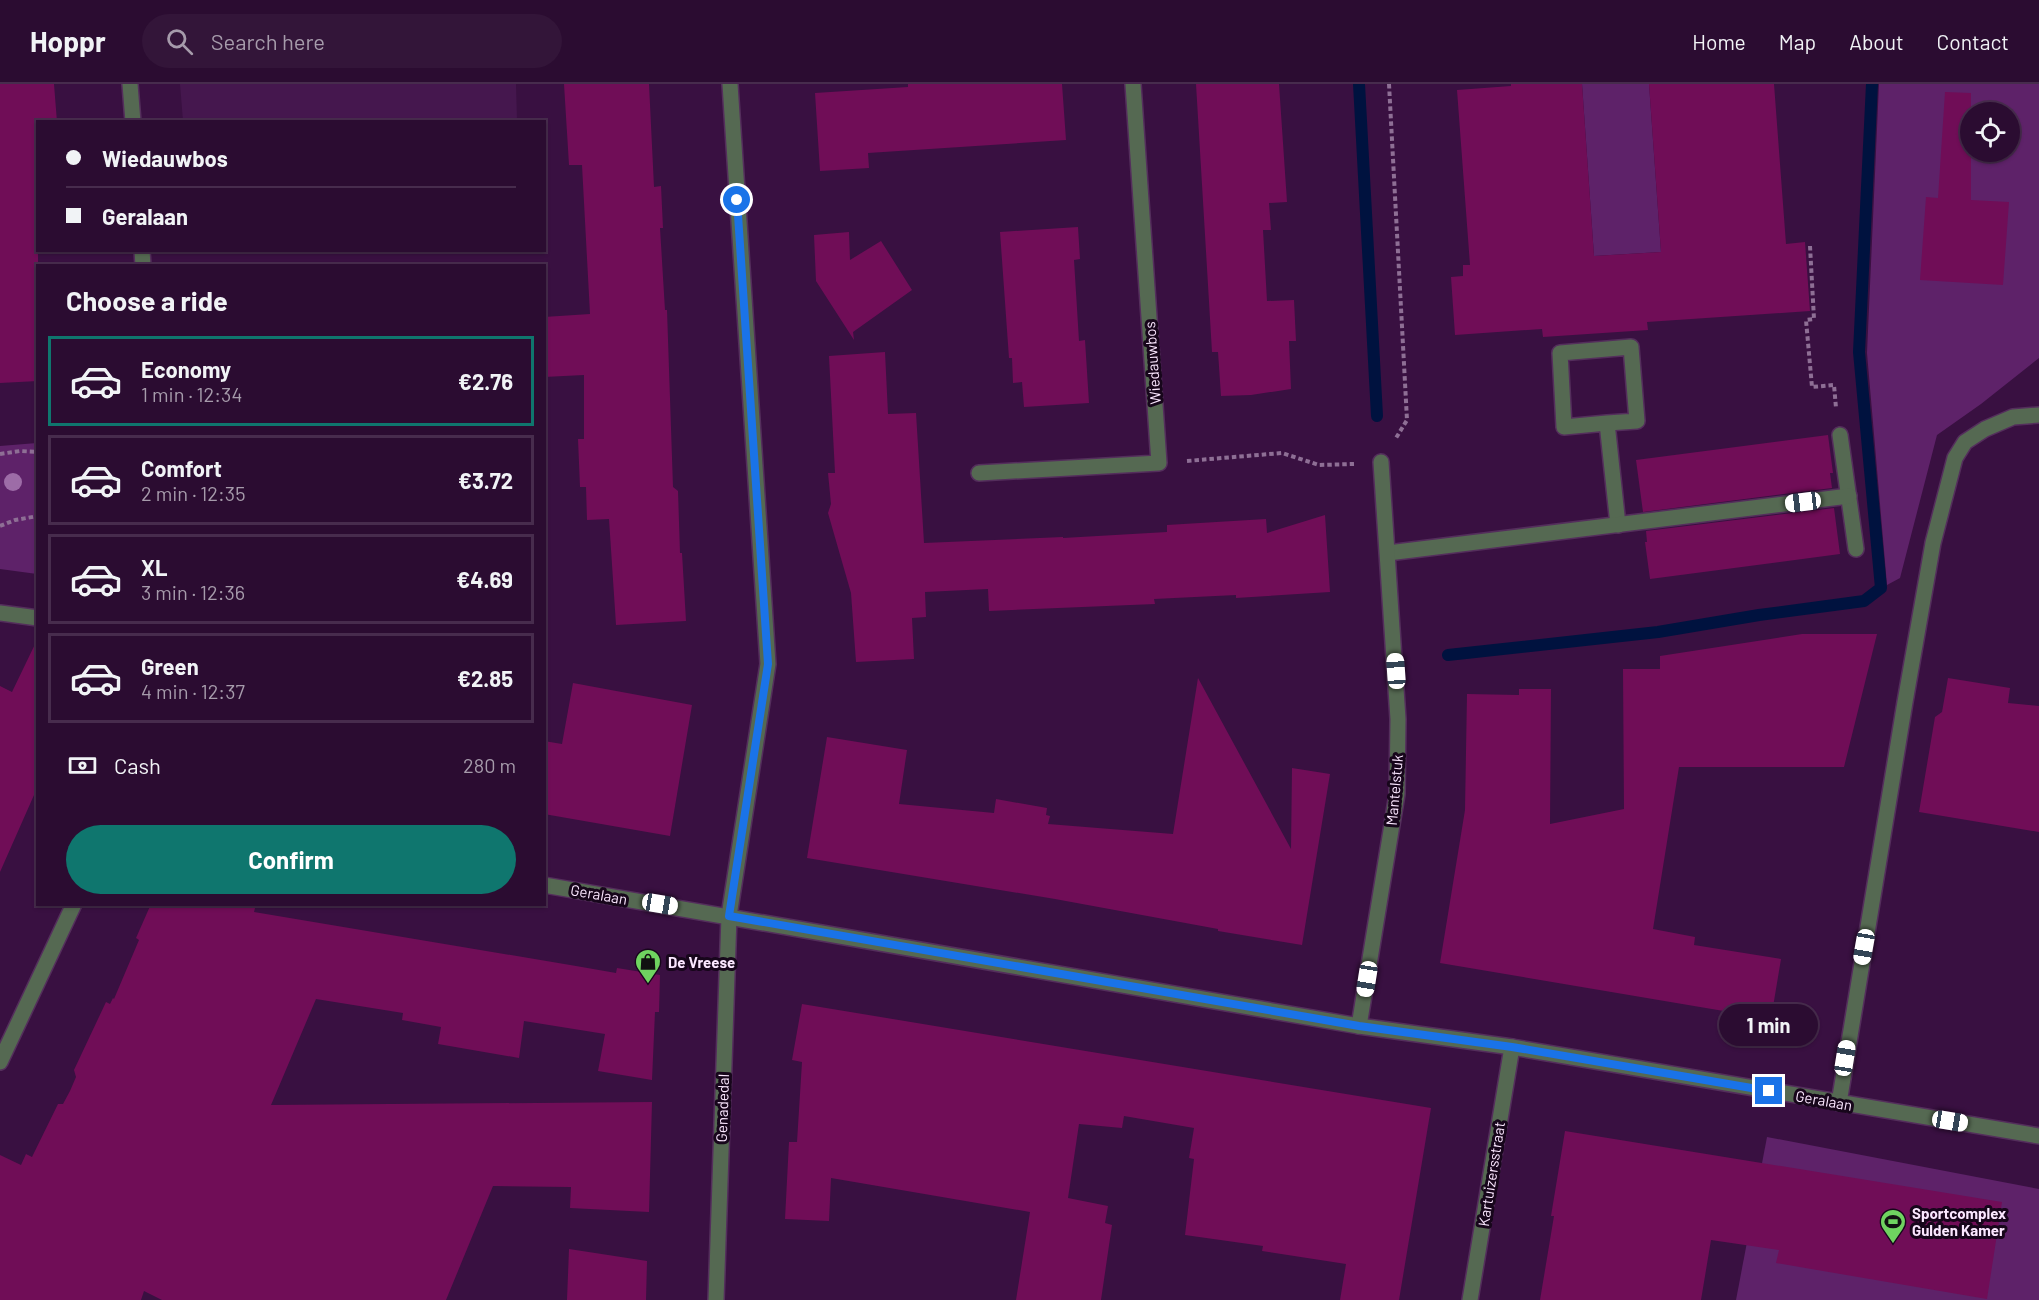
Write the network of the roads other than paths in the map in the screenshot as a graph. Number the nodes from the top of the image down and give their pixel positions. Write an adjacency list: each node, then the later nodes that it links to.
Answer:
1 (130, 84): 4 (street)
2 (730, 84): 18 (street)
3 (1133, 84): 9 (street, Wiedauwbos)
4 (133, 120)
5 (2039, 415): 22 (street)
6 (1606, 423): 6 (street); 11 (street)
7 (1840, 435): 10 (street)
8 (1381, 462): 13 (street, Mantelstuk)
9 (979, 473)
10 (1849, 496): 11 (street); 12 (street)
11 (1618, 525): 13 (street)
12 (1856, 549)
13 (1388, 553): 19 (street, Mantelstuk)
14 (0, 613): 15 (street)
15 (36, 618)
16 (546, 885): 18 (street, Geralaan)
17 (73, 906): 21 (street)
18 (729, 916): 19 (street, Geralaan); 24 (street, Genadedal)
19 (1359, 1026): 20 (street, Geralaan)
20 (1512, 1047): 22 (street, Geralaan); 25 (street, Kartuizersstraat)
21 (0, 1062)
22 (1839, 1102): 23 (street, Geralaan)
23 (2039, 1136)
24 (716, 1300)
25 (1470, 1300)

